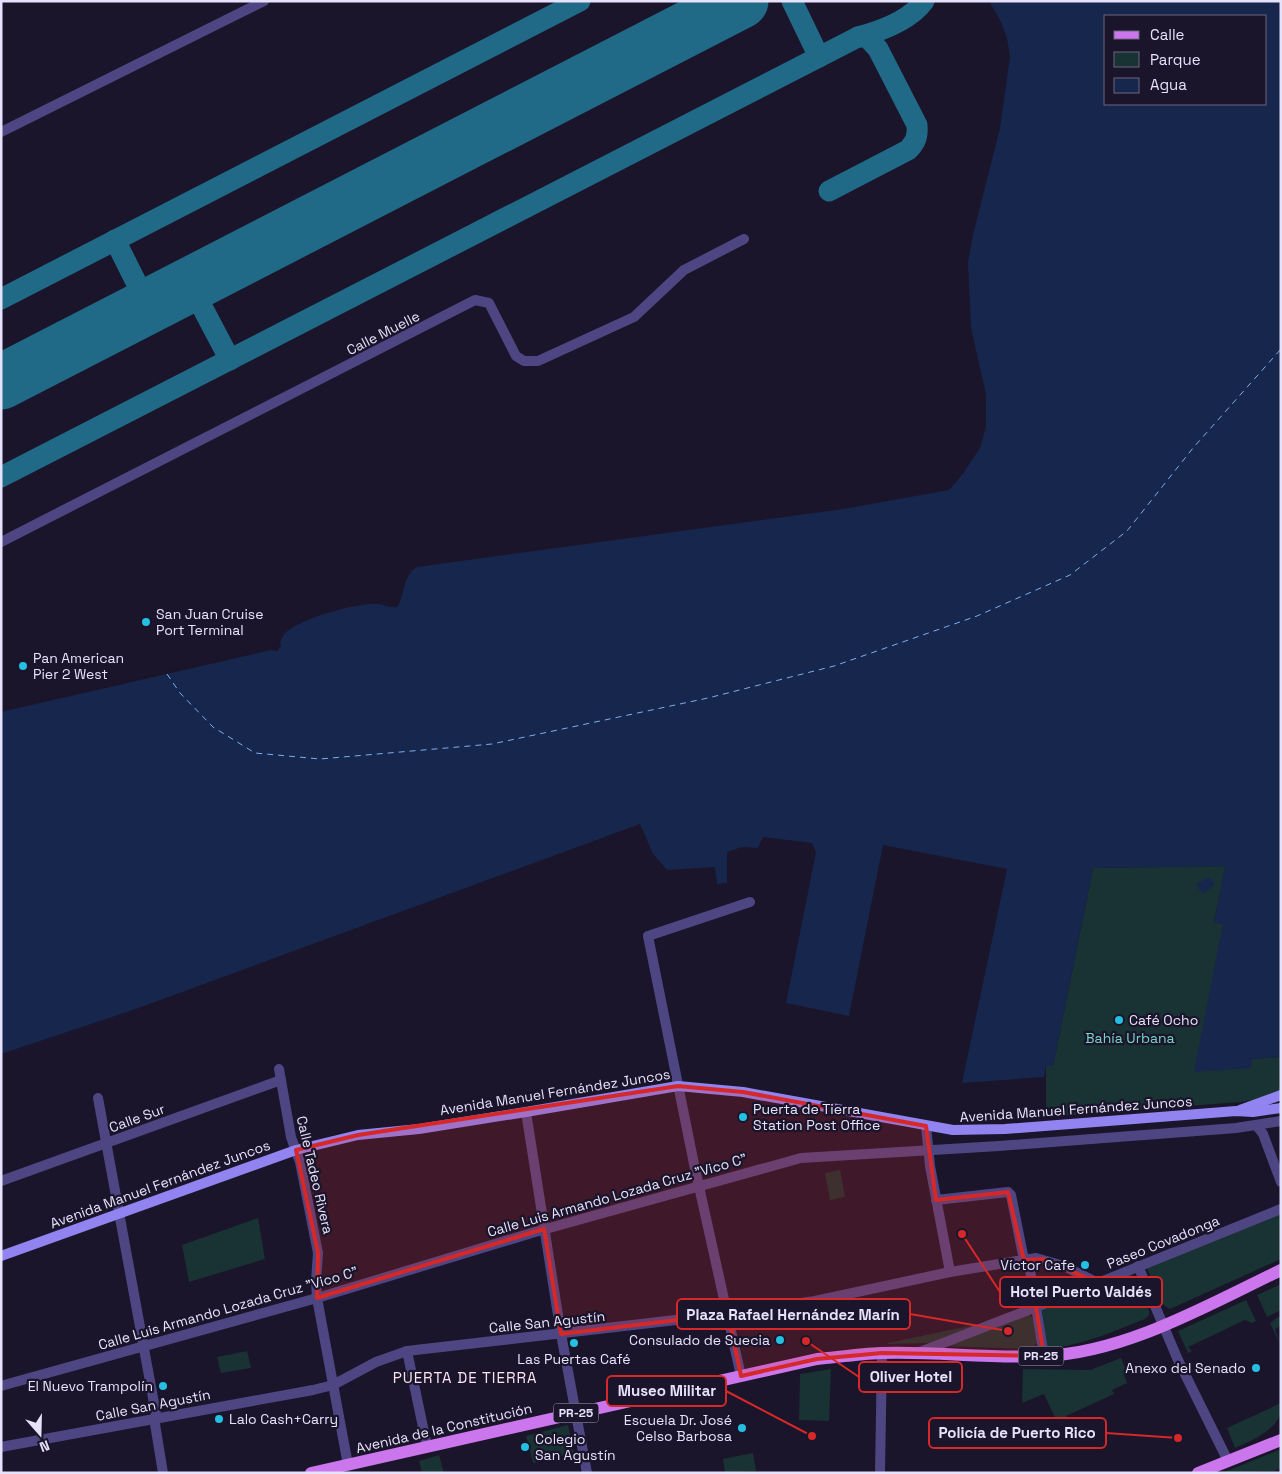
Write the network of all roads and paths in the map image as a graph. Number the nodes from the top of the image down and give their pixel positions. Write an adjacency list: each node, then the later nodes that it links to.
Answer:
1 (264, 1): 2 (street)
2 (1, 132)
3 (744, 239): 4 (street, Calle Muelle)
4 (1, 542)
5 (750, 902): 8 (street)
6 (279, 1069): 7 (street, Calle Tadeo Rivera)
7 (281, 1080): 17 (street, Calle Sur); 18 (street, Calle Tadeo Rivera)
8 (678, 1086): 13 (main road, Avenida Manuel Fernández Juncos); 15 (main road, Avenida Manuel Fernández Juncos); 22 (street)
9 (1281, 1095): 12 (main road)
10 (98, 1098): 17 (street)
11 (1280, 1107): 12 (main road, Avenida Manuel Fernández Juncos); 16 (street)
12 (1236, 1111): 15 (main road, Avenida Manuel Fernández Juncos)
13 (526, 1112): 18 (main road, Avenida Manuel Fernández Juncos); 26 (street)
14 (1281, 1122): 16 (street, Calle Luis Armando Lozada Cruz "Vico C")
15 (926, 1126): 19 (street)
16 (1257, 1126): 19 (street, Calle Luis Armando Lozada Cruz "Vico C"); 21 (street)
17 (106, 1143): 20 (street, Calle Sur); 25 (street)
18 (296, 1150): 25 (main road, Avenida Manuel Fernández Juncos); 33 (street, Calle Tadeo Rivera)
19 (928, 1151): 22 (street, Calle Luis Armando Lozada Cruz "Vico C"); 23 (street)
20 (1, 1181)
21 (1281, 1182)
22 (699, 1186): 26 (street, Calle Luis Armando Lozada Cruz "Vico C"); 35 (street)
23 (936, 1200): 28 (street); 31 (street)
24 (1281, 1209): 29 (street, Paseo Covadonga)
25 (119, 1215): 27 (main road, Avenida Manuel Fernández Juncos); 38 (street)
26 (544, 1229): 33 (street, Calle Luis Armando Lozada Cruz "Vico C"); 37 (street)
27 (1, 1256)
28 (1026, 1260): 31 (street, Calle San Agustín); 32 (street, Calle San Agustín); 34 (street)
29 (1138, 1266): 32 (street, Paseo Covadonga); 36 (street)
30 (1281, 1270): 36 (main road, Avenida de la Constitución / PR-25)
31 (950, 1272): 35 (street, Calle San Agustín)
32 (1098, 1283): 34 (street, Paseo Covadonga)
33 (318, 1298): 38 (street, Calle Luis Armando Lozada Cruz "Vico C"); 44 (street, Calle Tadeo Rivera)
34 (1036, 1307): 41 (street, Paseo Covadonga); 42 (street)
35 (728, 1314): 37 (street, Calle San Agustín); 43 (street)
36 (1162, 1325): 42 (main road, Avenida de la Constitución / PR-25); 51 (street)
37 (561, 1334): 39 (street, Calle San Agustín); 46 (street)
38 (143, 1346): 45 (street, Calle Luis Armando Lozada Cruz "Vico C"); 47 (street)
39 (406, 1351): 44 (street, Calle San Agustín); 49 (street)
40 (882, 1353): 41 (main road, Avenida de la Constitución / PR-25); 43 (main road, Avenida de la Constitución / PR-25); 56 (street)
41 (914, 1354): 42 (main road, Avenida de la Constitución / PR-25)
42 (1044, 1356)
43 (741, 1376): 46 (main road, Avenida de la Constitución / PR-25)
44 (334, 1385): 47 (street, Calle San Agustín); 52 (street, Calle Tadeo Rivera)
45 (1, 1386)
46 (575, 1413): 49 (main road, Avenida de la Constitución / PR-25); 55 (street)
47 (155, 1419): 50 (street, Calle San Agustín); 53 (street)
48 (1281, 1440): 51 (main road)
49 (427, 1446): 52 (main road, Avenida de la Constitución / PR-25)
50 (1, 1447)
51 (1228, 1461): 57 (main road)
52 (348, 1465): 54 (main road, Avenida de la Constitución / PR-25)
53 (163, 1473)
54 (313, 1473)
55 (587, 1473)
56 (880, 1473)
57 (1198, 1473)

